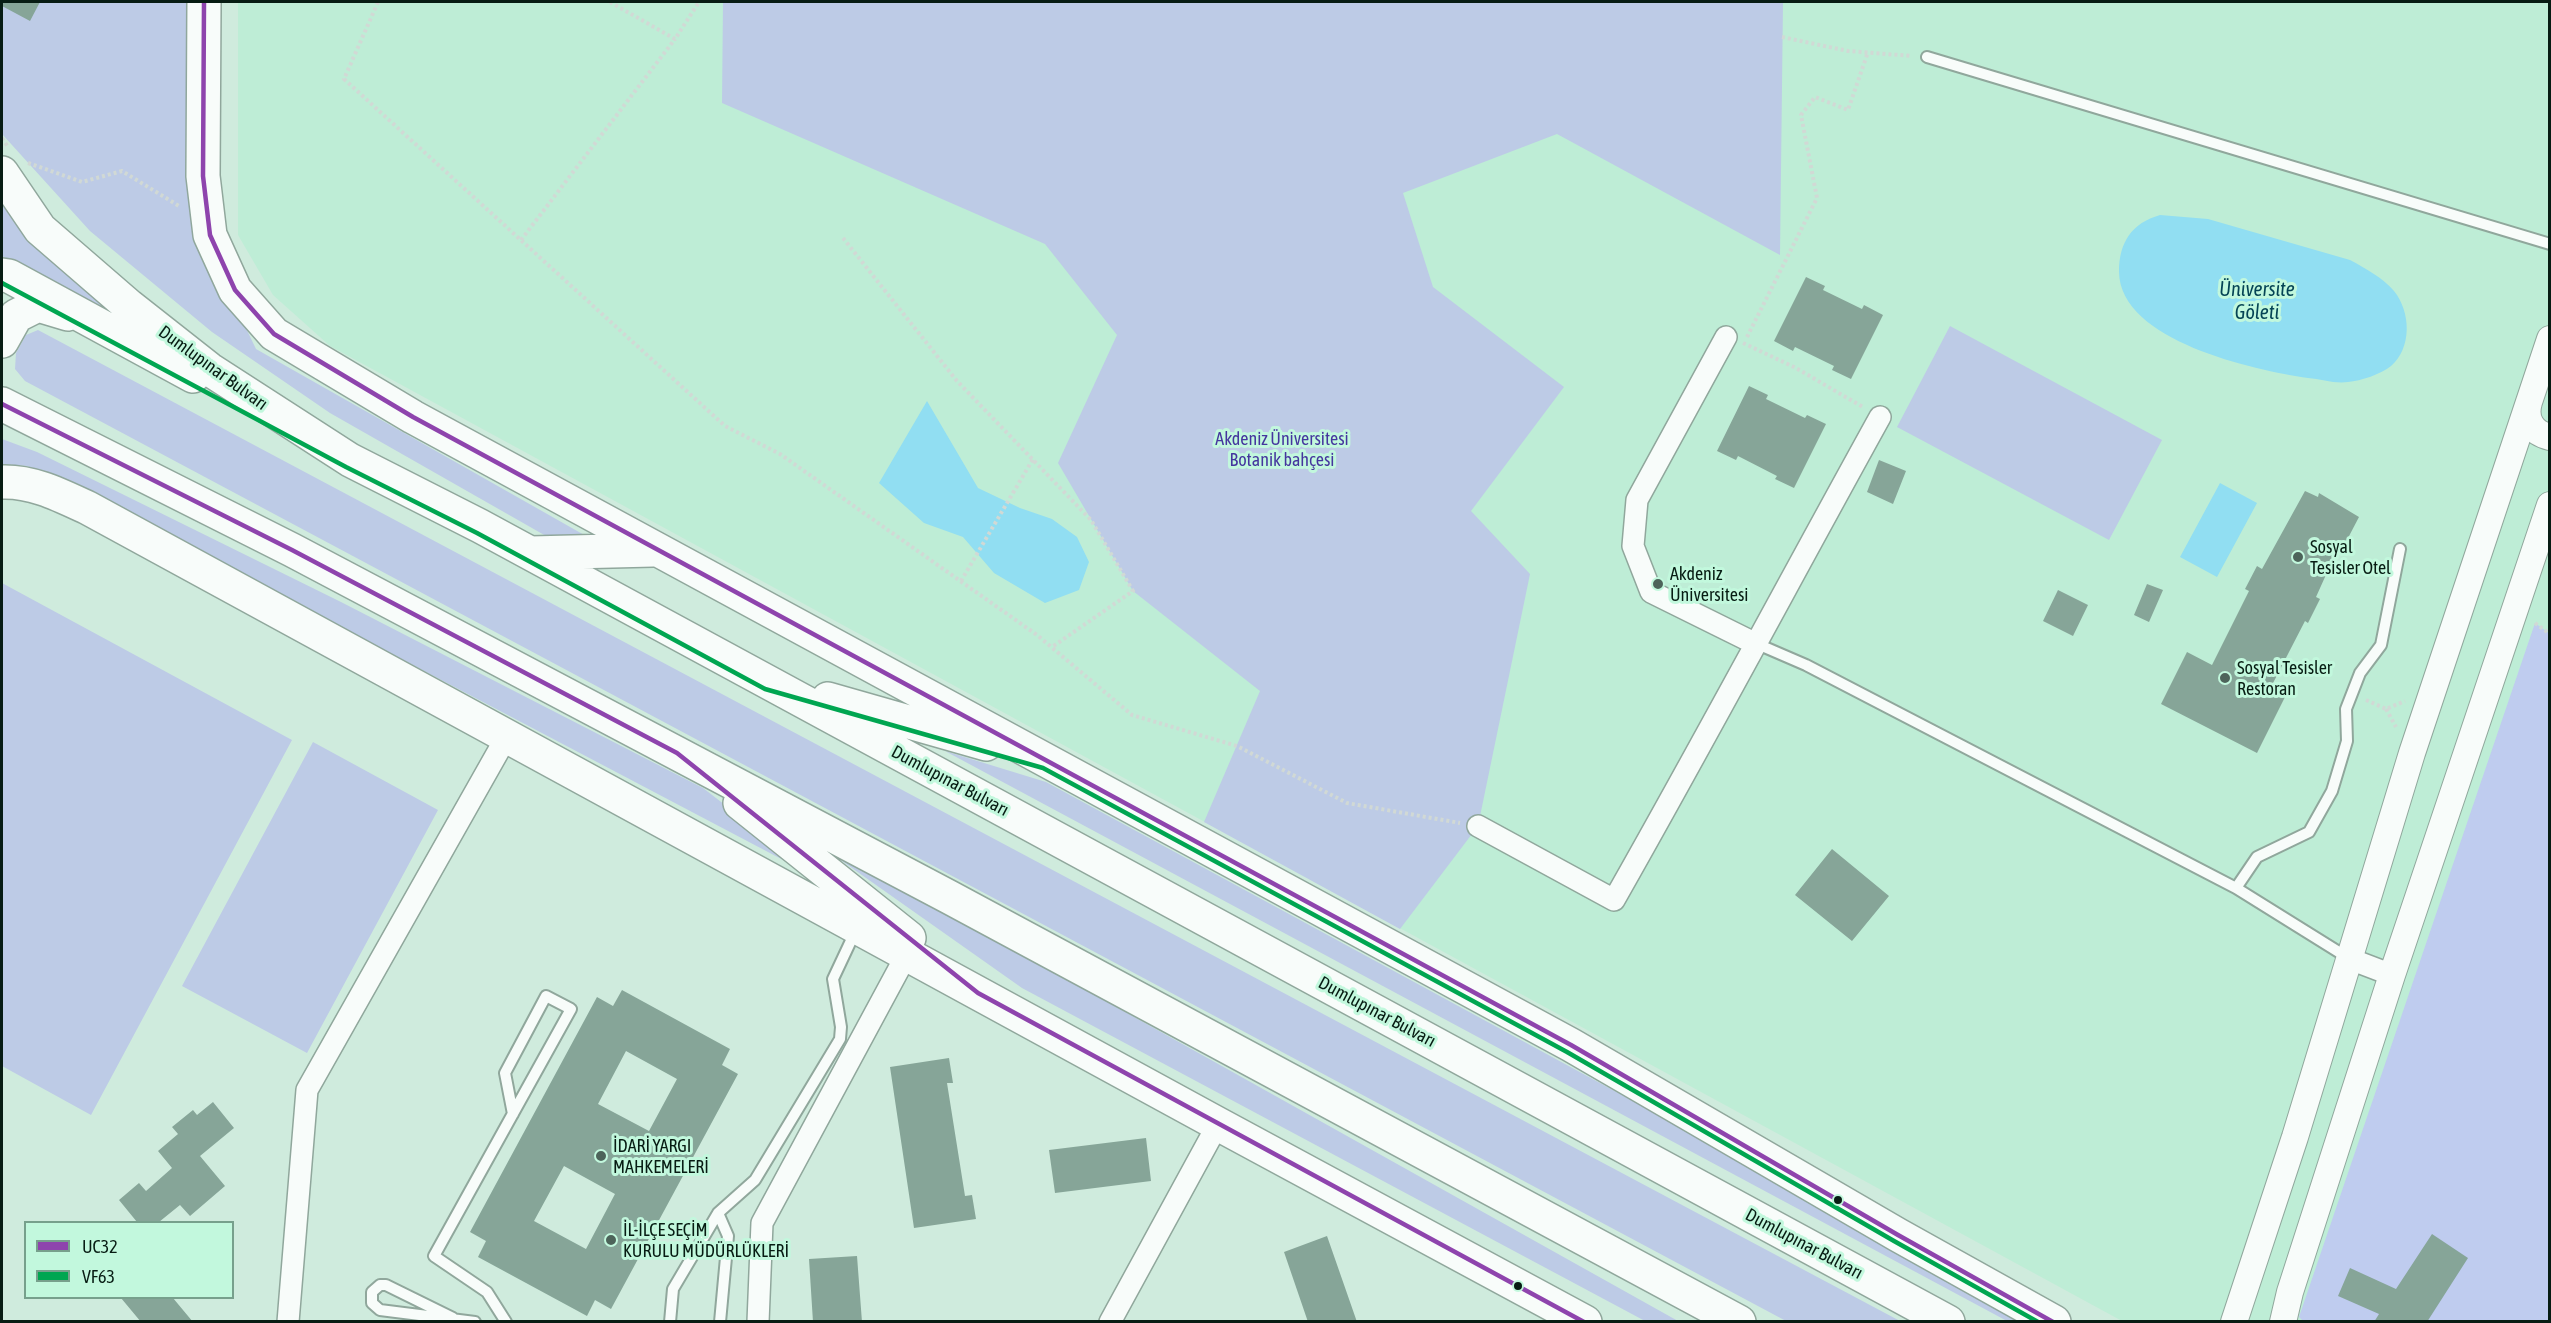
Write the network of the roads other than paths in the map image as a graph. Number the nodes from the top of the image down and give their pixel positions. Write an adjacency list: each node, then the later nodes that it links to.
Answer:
1 (204, 2): 21 (main road)
2 (1927, 57): 4 (lane)
3 (11, 161): 17 (main road, Dumlupınar Bulvarı)
4 (2550, 244)
5 (2, 275): 6 (main road)
6 (87, 319): 9 (main road); 17 (main road)
7 (2550, 339): 13 (street)
8 (1735, 340): 23 (street)
9 (2, 341)
10 (2550, 386): 13 (street)
11 (2, 393): 15 (main road)
12 (2, 404): 15 (main road)
13 (2528, 404): 16 (street); 32 (street)
14 (1880, 417): 23 (street)
15 (16, 422): 26 (main road)
16 (2550, 437)
17 (350, 460): 22 (main road, Dumlupınar Bulvarı)
18 (2, 482): 25 (main road)
19 (2550, 505): 33 (street)
20 (2400, 549): 29 (lane)
21 (655, 550): 22 (main road); 27 (main road)
22 (529, 553): 24 (main road, Dumlupınar Bulvarı)
23 (1754, 643): 28 (street); 29 (lane)
24 (768, 682): 27 (main road); 50 (main road, Dumlupınar Bulvarı)
25 (507, 736): 30 (main road); 41 (street)
26 (677, 753): 34 (main road); 49 (main road)
27 (1046, 761): 39 (main road)
28 (1478, 826)
29 (2236, 888): 32 (lane)
30 (858, 927): 31 (main road); 37 (lane)
31 (907, 954): 34 (main road); 46 (street)
32 (2350, 959): 33 (street); 40 (street)
33 (2392, 975): 51 (street)
34 (978, 993): 36 (main road)
35 (513, 1114): 35 (lane); 43 (lane)
36 (1218, 1124): 47 (street); 48 (main road)
37 (718, 1213): 44 (lane); 45 (lane)
38 (453, 1318): 38 (lane); 42 (lane)
39 (2046, 1318)
40 (2234, 1318)
41 (288, 1322)
42 (475, 1322)
43 (506, 1322)
44 (670, 1322)
45 (720, 1322)
46 (758, 1322)
47 (1110, 1322)
48 (1586, 1322)
49 (1739, 1322)
50 (1948, 1322)
51 (2283, 1322)

